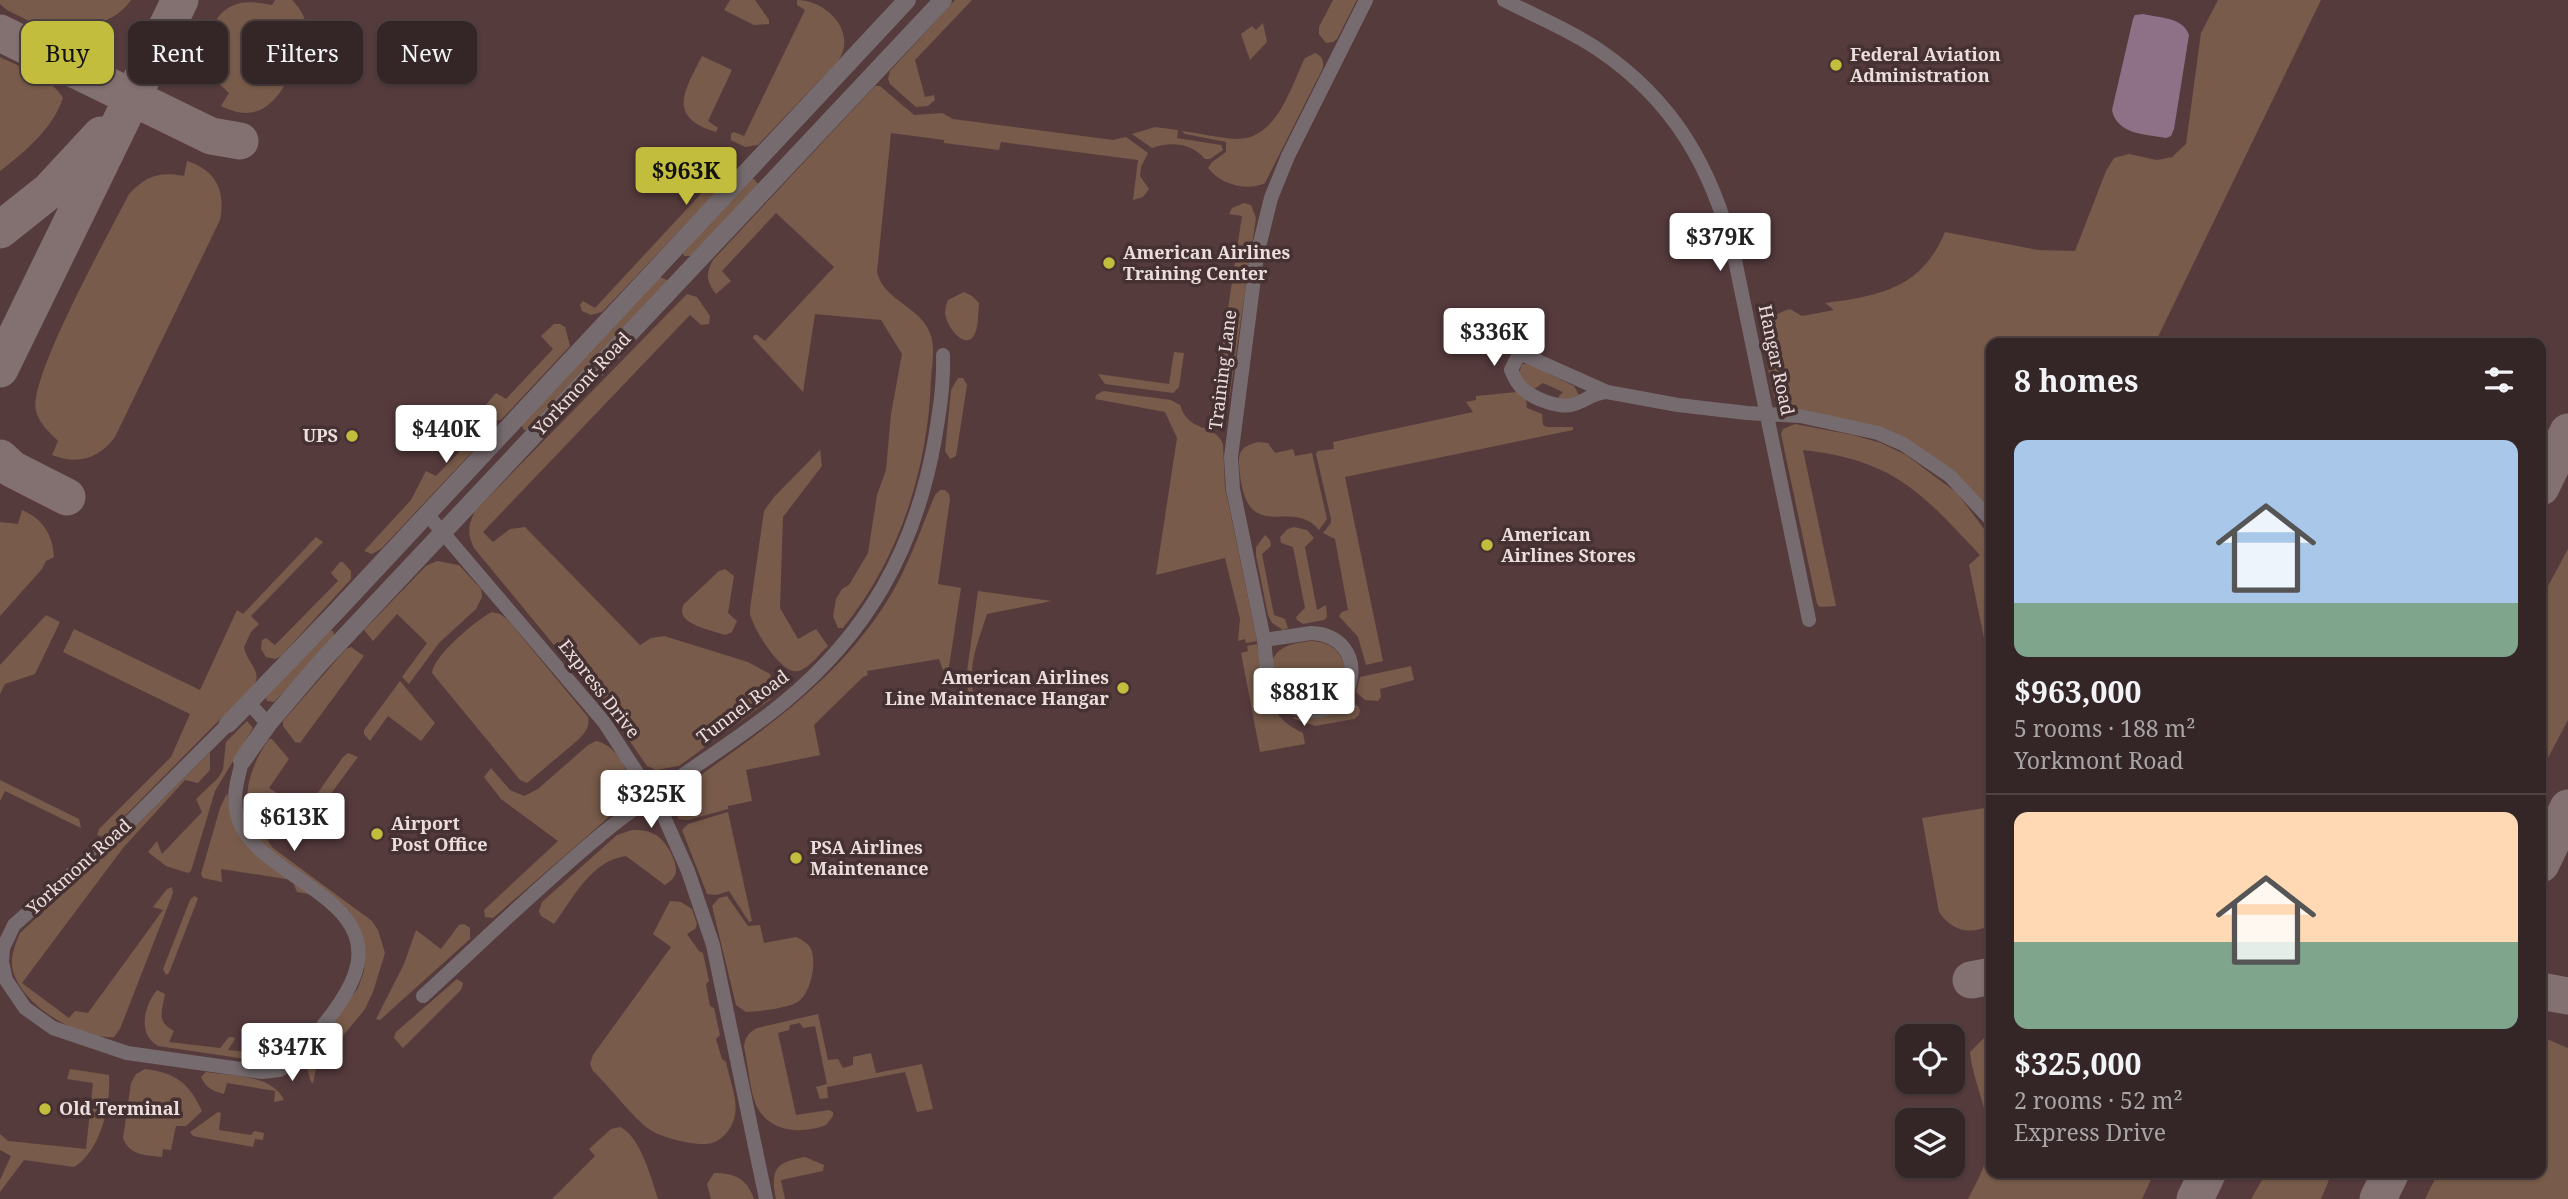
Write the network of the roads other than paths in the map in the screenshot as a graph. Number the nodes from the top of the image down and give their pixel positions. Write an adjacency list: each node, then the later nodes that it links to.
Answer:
1 (907, 0): 5 (street, Yorkmont Road)
2 (943, 0): 6 (street, Yorkmont Road)
3 (1366, 0): 22 (street, Training Lane)
4 (1504, 0): 13 (street, Hangar Road)
5 (855, 56): 6 (street); 7 (street, Yorkmont Road)
6 (874, 74): 8 (street, Yorkmont Road)
7 (753, 164): 8 (street); 9 (street, Yorkmont Road)
8 (774, 180): 10 (street, Yorkmont Road)
9 (667, 256): 10 (street); 14 (street, Yorkmont Road)
10 (686, 273): 15 (street, Yorkmont Road)
11 (943, 355): 27 (street, Tunnel Road)
12 (1607, 392): 12 (street); 13 (street)
13 (1767, 413): 17 (street); 20 (street, Hangar Road)
14 (494, 441): 15 (street); 16 (street, Yorkmont Road)
15 (512, 459): 18 (street, Yorkmont Road)
16 (427, 514): 18 (street, Express Drive); 19 (street, Yorkmont Road)
17 (1986, 515)
18 (443, 532): 21 (street, Yorkmont Road); 27 (street, Express Drive)
19 (333, 615): 21 (street); 23 (street, Yorkmont Road)
20 (1809, 620)
21 (350, 632): 25 (street, Yorkmont Road)
22 (1264, 640): 22 (street, Training Lane)
23 (249, 703): 24 (street, Yorkmont Road); 25 (street)
24 (228, 724): 26 (street, Yorkmont Road)
25 (268, 724): 26 (street, Yorkmont Road)
26 (243, 761)
27 (653, 797): 28 (street, Tunnel Road); 29 (street, Express Drive)
28 (423, 996)
29 (766, 1199)

